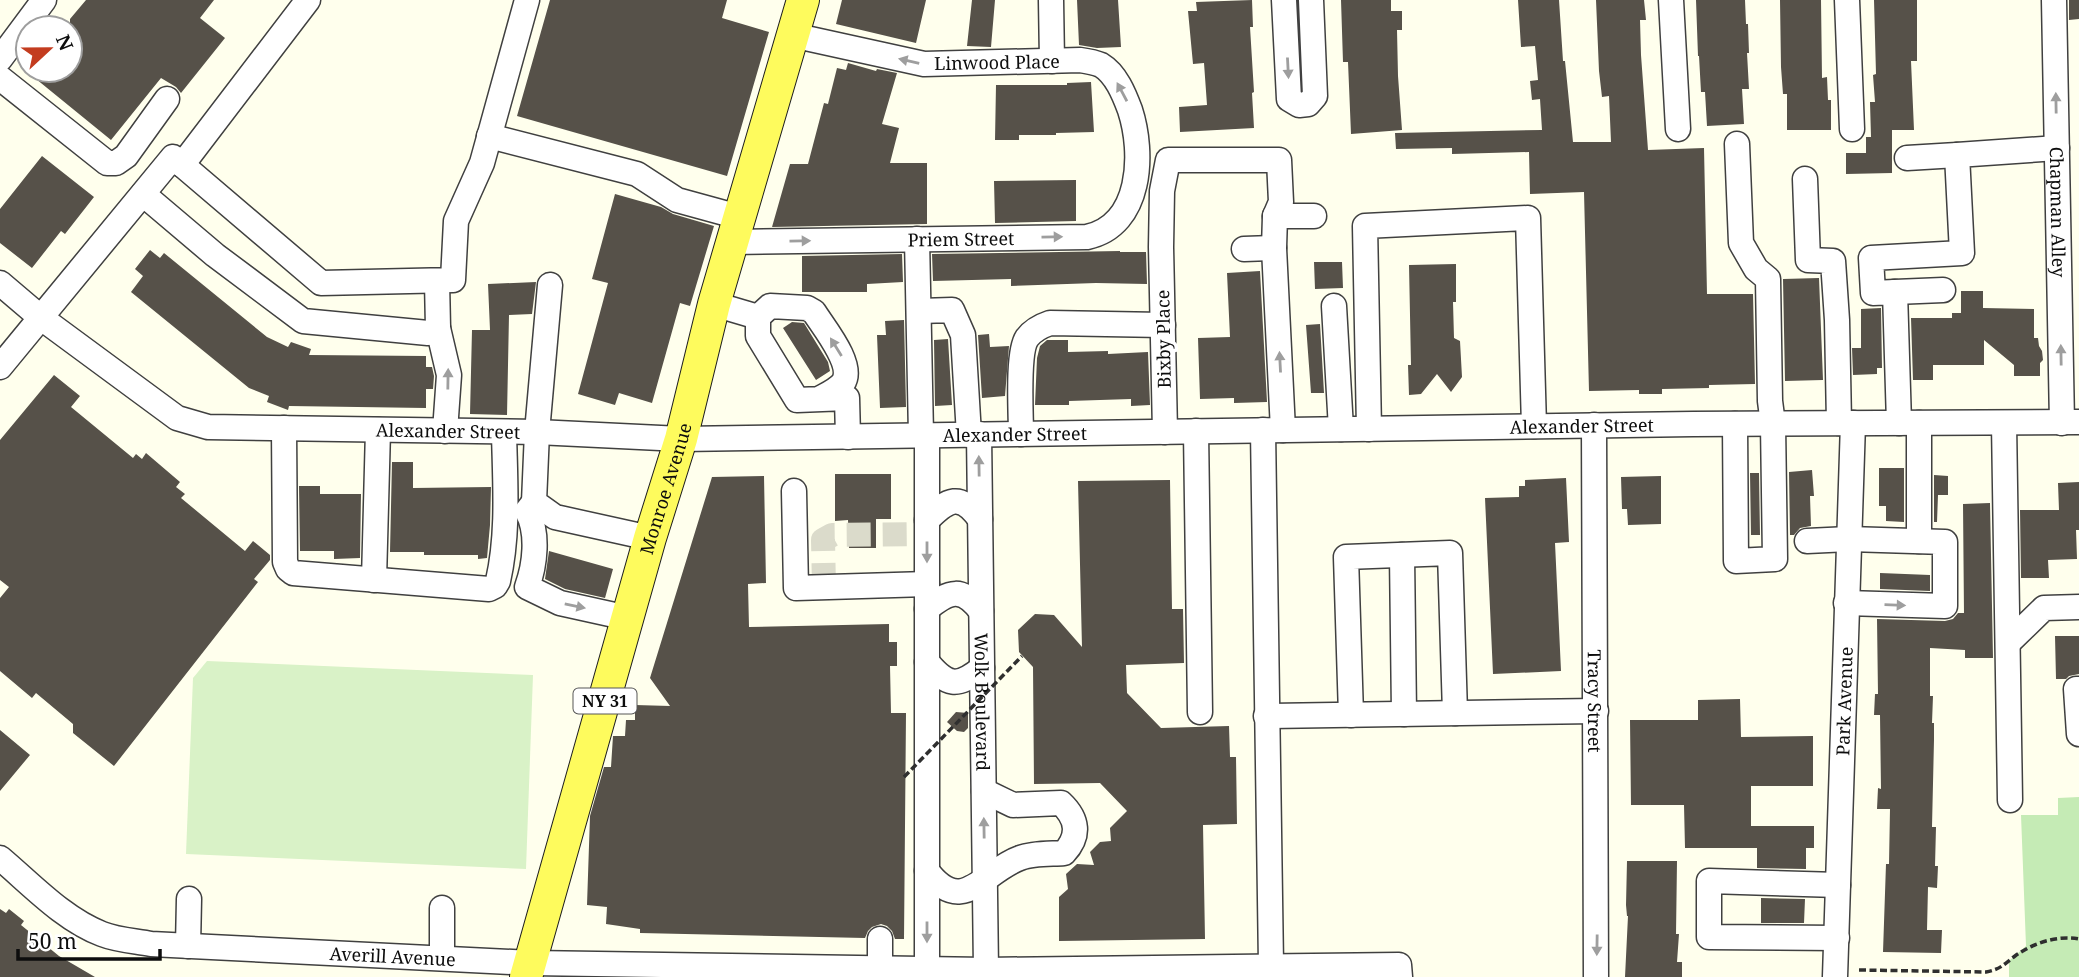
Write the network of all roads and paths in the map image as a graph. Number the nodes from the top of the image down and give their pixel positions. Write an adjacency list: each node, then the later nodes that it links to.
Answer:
1 (44, 0): 12 (street)
2 (308, 0): 24 (street)
3 (527, 0): 18 (street)
4 (803, 0): 11 (main road, Monroe Avenue / NY 31)
5 (1051, 0): 13 (street)
6 (1284, 0): 7 (street, one-way to 7)
7 (1311, 0)
8 (1671, 0): 16 (street)
9 (1847, 0): 17 (street)
10 (2054, 0): 20 (street, Chapman Alley, one-way to 10)
11 (792, 35): 13 (street, Linwood Place, one-way to 11); 30 (main road, Monroe Avenue / NY 31)
12 (0, 59)
13 (1052, 61): 22 (street, Linwood Place, one-way to 13)
14 (0, 78): 15 (street)
15 (167, 99)
16 (1678, 129)
17 (1852, 129)
18 (489, 136): 30 (street, Priem Street); 34 (street)
19 (1737, 144): 53 (street)
20 (2057, 148): 21 (street); 29 (street, Chapman Alley)
21 (1957, 155): 23 (street); 38 (street)
22 (1137, 157): 31 (street, Priem Street, one-way to 22)
23 (1907, 158)
24 (183, 165): 26 (street); 34 (street)
25 (1805, 179): 48 (street, Park Avenue)
26 (143, 194): 42 (street); 45 (street)
27 (1314, 215): 28 (street)
28 (1275, 216): 32 (street); 44 (street, Bixby Place)
29 (2069, 229): 51 (street, Chapman Alley, one-way to 29)
30 (735, 230): 31 (street, Priem Street, one-way to 31); 39 (main road, Monroe Avenue / NY 31)
31 (917, 239): 41 (street)
32 (1274, 248): 33 (street); 60 (street, one-way to 32)
33 (1244, 249)
34 (437, 281): 45 (street)
35 (0, 283): 42 (street, Alexander Street)
36 (550, 285): 64 (street)
37 (1943, 290): 38 (street)
38 (1895, 292): 49 (street)
39 (714, 304): 43 (street); 70 (main road, Monroe Avenue / NY 31)
40 (1334, 306): 57 (street)
41 (920, 311): 67 (street); 68 (street, Wolk Boulevard)
42 (40, 317): 46 (street); 56 (street, Alexander Street)
43 (758, 317): 47 (street); 47 (street, one-way to 43)
44 (1163, 325): 65 (street, Bixby Place); 66 (street)
45 (438, 328): 61 (street, one-way to 45)
46 (0, 367)
47 (820, 399): 69 (street)
48 (1846, 423): 49 (street, Alexander Street); 53 (street, Alexander Street); 76 (street, Park Avenue)
49 (1909, 423): 50 (street, Alexander Street); 78 (street)
50 (2004, 423): 51 (street, Alexander Street); 87 (street)
51 (2070, 423)
52 (1735, 424): 53 (street, Alexander Street); 53 (street); 54 (street, Alexander Street)
53 (1773, 424)
54 (1594, 425): 55 (street, Alexander Street); 92 (street, Tracy Street)
55 (1534, 426): 58 (street, Alexander Street); 58 (street)
56 (284, 428): 59 (street, Alexander Street); 80 (street)
57 (1341, 429): 58 (street, Alexander Street); 60 (street, Alexander Street)
58 (1369, 429)
59 (378, 430): 61 (street, Alexander Street); 80 (street)
60 (1273, 430): 62 (street, Alexander Street); 97 (street)
61 (445, 431): 63 (street, Alexander Street)
62 (1196, 431): 65 (street, Alexander Street); 93 (street)
63 (504, 432): 64 (street, Alexander Street); 80 (street)
64 (537, 432): 70 (street, Alexander Street); 72 (street)
65 (1165, 432): 66 (street, Alexander Street)
66 (1021, 434): 68 (street, Alexander Street)
67 (924, 435): 68 (street, Alexander Street); 69 (street, Alexander Street); 74 (street)
68 (974, 435): 73 (street, Wolk Boulevard, one-way to 68)
69 (848, 436): 70 (street, Alexander Street)
70 (681, 439): 75 (main road, Monroe Avenue / NY 31)
71 (794, 491): 81 (street)
72 (531, 507): 75 (street); 86 (street, one-way to 86)
73 (980, 519): 74 (street); 85 (street, Wolk Boulevard)
74 (928, 520): 81 (street, one-way to 81)
75 (650, 538): 86 (main road, Monroe Avenue / NY 31)
76 (1849, 539): 77 (street); 78 (street); 82 (street, Park Avenue)
77 (1807, 541)
78 (1919, 541): 82 (street, one-way to 78)
79 (1402, 555): 94 (street); 95 (street); 96 (street)
80 (374, 580)
81 (927, 584): 84 (street)
82 (1846, 603): 105 (street, Park Avenue)
83 (2079, 607): 87 (street)
84 (927, 609): 85 (street); 89 (street)
85 (981, 611): 90 (street, Wolk Boulevard)
86 (628, 618): 118 (main road, Monroe Avenue / NY 31)
87 (2008, 642): 101 (street)
88 (1022, 656): 99 (path, bridge)
89 (927, 662): 90 (street); 103 (street)
90 (982, 668): 100 (street, Wolk Boulevard)
91 (2079, 689): 98 (street)
92 (1596, 711): 94 (street); 124 (street, Tracy Street, one-way to 124)
93 (1200, 712)
94 (1455, 713): 95 (street)
95 (1405, 714): 96 (street)
96 (1351, 715): 97 (street)
97 (1266, 716): 113 (street)
98 (2079, 734)
99 (904, 778)
100 (984, 791): 104 (street, Wolk Boulevard, one-way to 100); 104 (street)
101 (2010, 800)
102 (0, 858): 111 (street, Averill Avenue)
103 (927, 871): 104 (street); 116 (street, one-way to 116)
104 (985, 878): 120 (street, Wolk Boulevard)
105 (1838, 885): 108 (street, Park Avenue); 108 (street)
106 (189, 899): 111 (street)
107 (442, 908): 112 (street)
108 (1837, 938): 125 (street, Park Avenue)
109 (880, 939): 115 (street)
110 (2079, 939): 121 (path)
111 (188, 946): 114 (street, Averill Avenue)
112 (442, 958): 114 (street, Averill Avenue); 117 (street, Averill Avenue)
113 (1271, 965): 120 (street, Averill Avenue); 123 (street, Averill Avenue)
114 (396, 967)
115 (880, 968): 116 (street, Averill Avenue); 122 (street, Averill Avenue)
116 (927, 968): 120 (street, Averill Avenue)
117 (471, 969): 118 (street, Averill Avenue)
118 (529, 970): 119 (street, Averill Avenue)
119 (640, 970): 122 (street, Averill Avenue)
120 (986, 970)
121 (1859, 970)
122 (675, 971)
123 (1400, 971)
124 (1596, 977)
125 (1835, 977)

